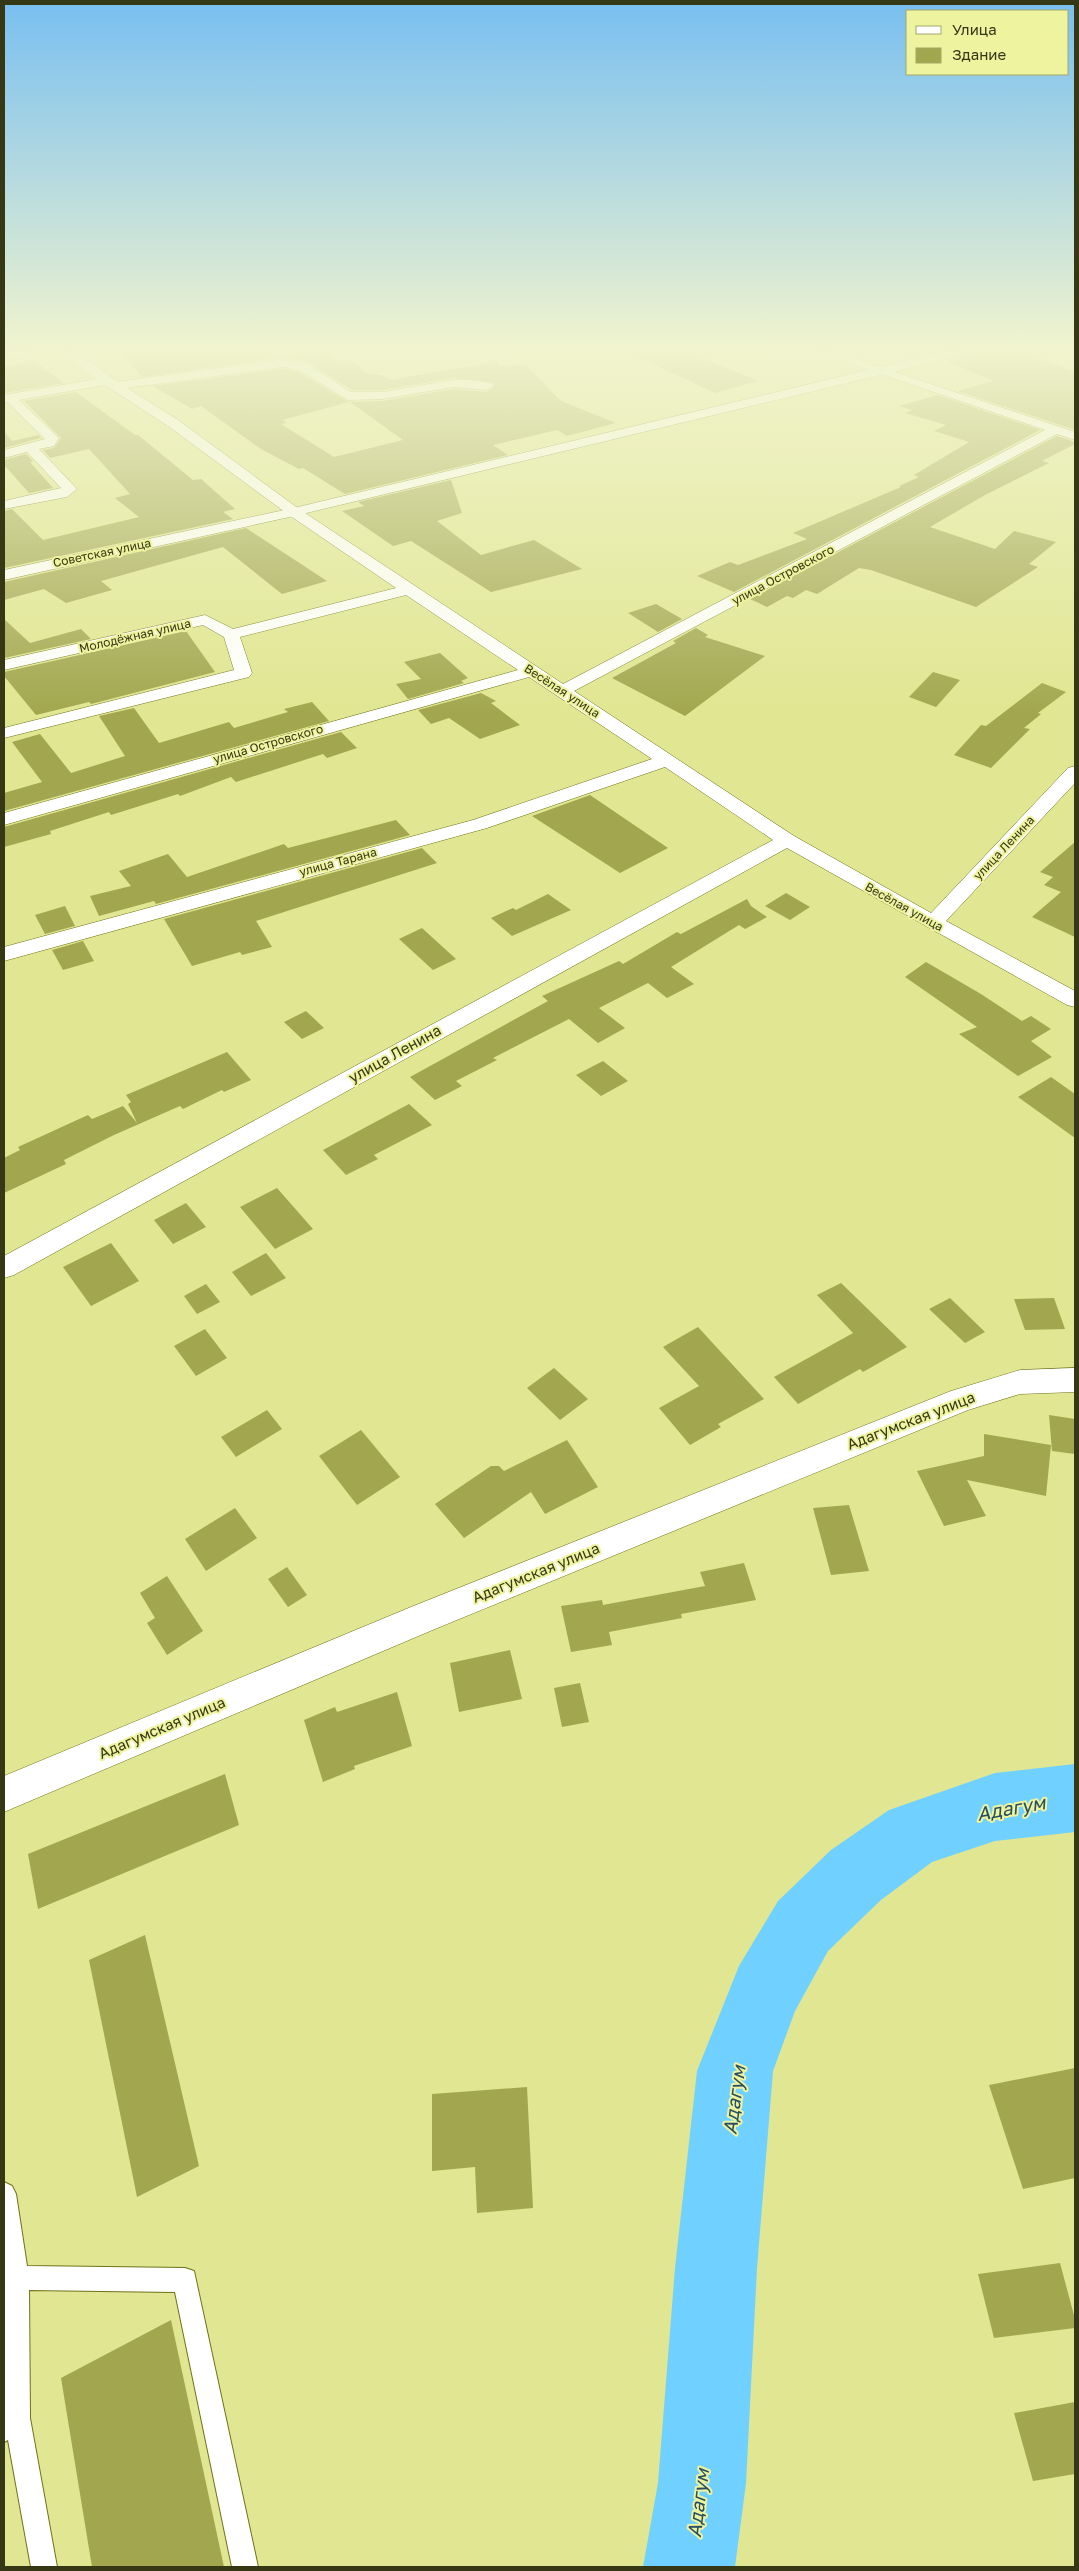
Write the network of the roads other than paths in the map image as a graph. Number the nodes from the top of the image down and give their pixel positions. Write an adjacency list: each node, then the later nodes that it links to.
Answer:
1 (53, 472): 5 (street)
2 (240, 472): 6 (street, Весёлая улица)
3 (461, 472): 6 (street, Советская улица)
4 (977, 472): 12 (street, улица Островского)
5 (4, 505)
6 (294, 512): 7 (street, Советская улица); 8 (street, Весёлая улица)
7 (4, 575)
8 (409, 590): 9 (street); 11 (street, Весёлая улица)
9 (231, 634): 10 (street, Молодёжная улица); 13 (street)
10 (4, 665)
11 (532, 671): 12 (street, Весёлая улица); 16 (street, улица Островского)
12 (562, 691): 14 (street, Весёлая улица)
13 (4, 733)
14 (668, 760): 17 (street, Весёлая улица); 19 (street, улица Тарана)
15 (1075, 772): 18 (street, улица Ленина)
16 (4, 819)
17 (787, 840): 18 (street, Весёлая улица); 21 (street, улица Ленина)
18 (933, 923): 20 (street, Весёлая улица)
19 (4, 954)
20 (1075, 1000)
21 (4, 1268)
22 (1075, 1380): 23 (street, Адагумская улица)
23 (4, 1794)
24 (4, 2194): 25 (lane)
25 (17, 2278): 26 (lane); 28 (lane)
26 (10, 2423): 27 (lane)
27 (44, 2567)
28 (245, 2567)

